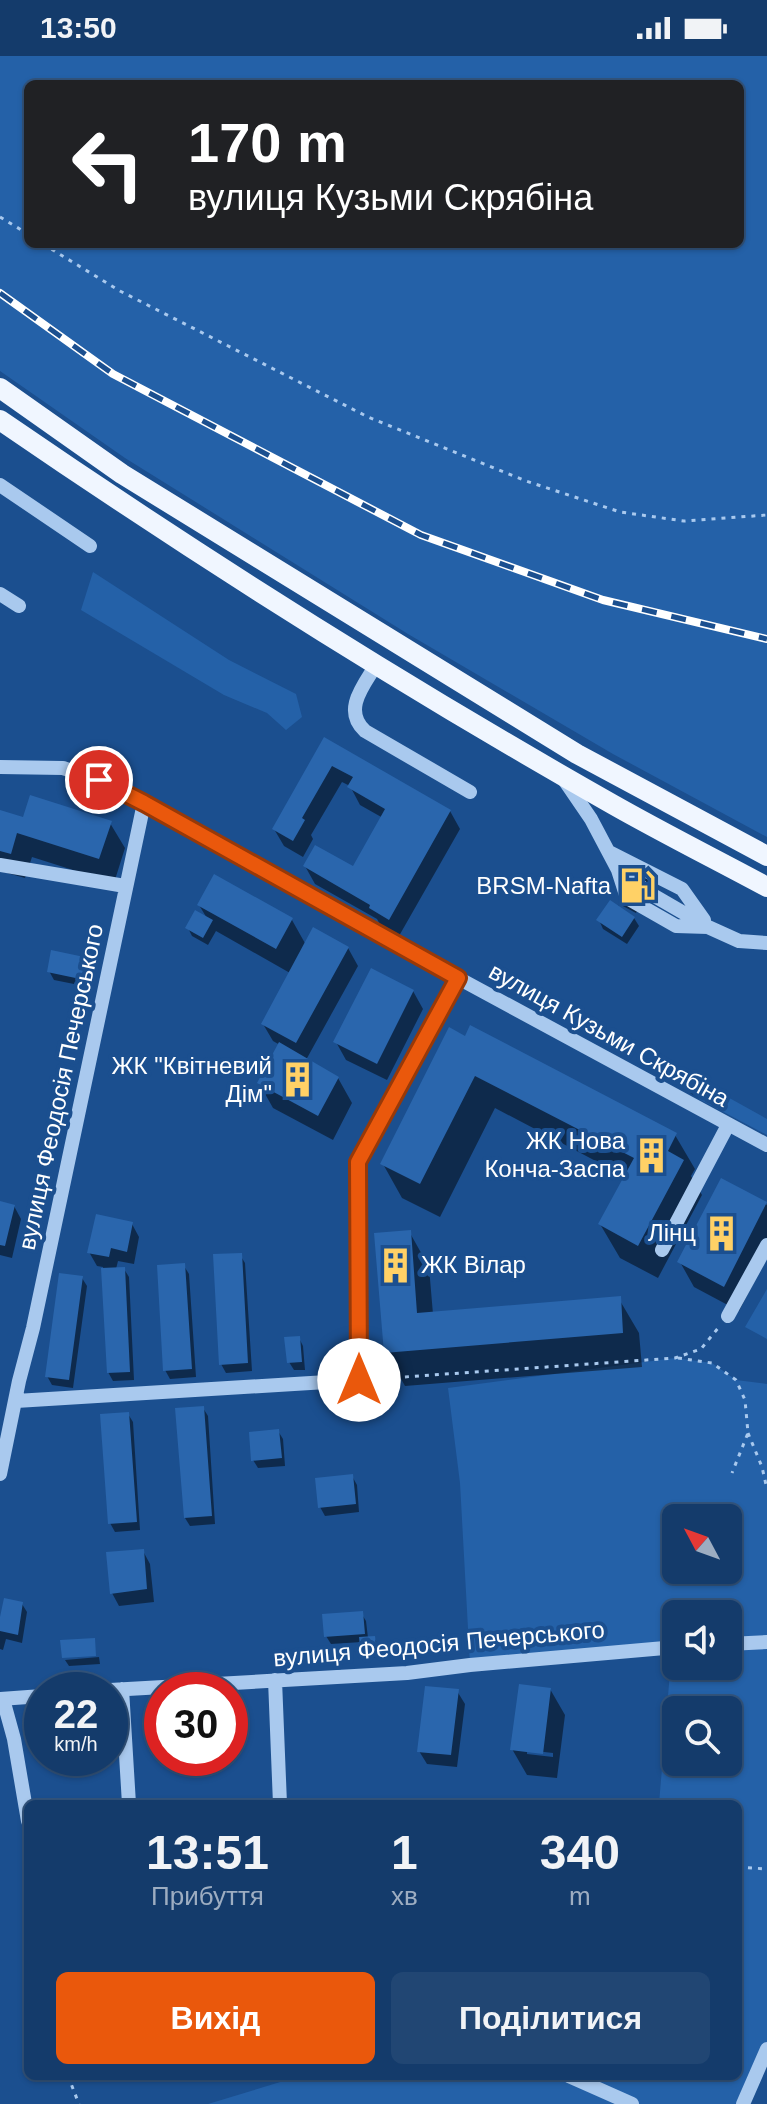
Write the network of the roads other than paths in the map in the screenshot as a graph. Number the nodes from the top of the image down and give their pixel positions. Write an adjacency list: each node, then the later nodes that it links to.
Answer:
1 (0, 388): 13 (main road)
2 (0, 420): 7 (main road)
3 (0, 485): 4 (street)
4 (90, 546)
5 (0, 594): 6 (street)
6 (19, 606)
7 (376, 665): 9 (main road); 10 (street)
8 (0, 767): 11 (street, вулиця Кузьми Скрябіна)
9 (560, 774): 12 (street); 16 (main road)
10 (470, 792)
11 (144, 803): 15 (street, вулиця Феодосія Печерського); 19 (street, вулиця Кузьми Скрябіна)
12 (609, 852): 17 (street); 17 (street)
13 (767, 856)
14 (0, 865): 15 (street)
15 (125, 886): 25 (street, вулиця Феодосія Печерського)
16 (767, 887)
17 (708, 927): 18 (street)
18 (767, 943)
19 (458, 978): 20 (street, вулиця Кузьми Скрябіна); 25 (street)
20 (728, 1125): 21 (street, вулиця Кузьми Скрябіна); 23 (street)
21 (767, 1145)
22 (767, 1245): 24 (street)
23 (662, 1250)
24 (728, 1316)
25 (16, 1401): 26 (street, вулиця Феодосія Печерського)
26 (0, 1474)
27 (767, 1642): 28 (street)
28 (742, 1643)
29 (662, 1648): 30 (street, вулиця Феодосія Печерського)
30 (275, 1680): 31 (street, вулиця Феодосія Печерського); 37 (street)
31 (128, 1689)
32 (24, 1697): 33 (street)
33 (2, 1699): 35 (street)
34 (126, 1776): 36 (street)
35 (24, 1800)
36 (129, 1800)
37 (280, 1800)
38 (767, 2049): 41 (street)
39 (578, 2080): 40 (street)
40 (632, 2104)
41 (743, 2104)

